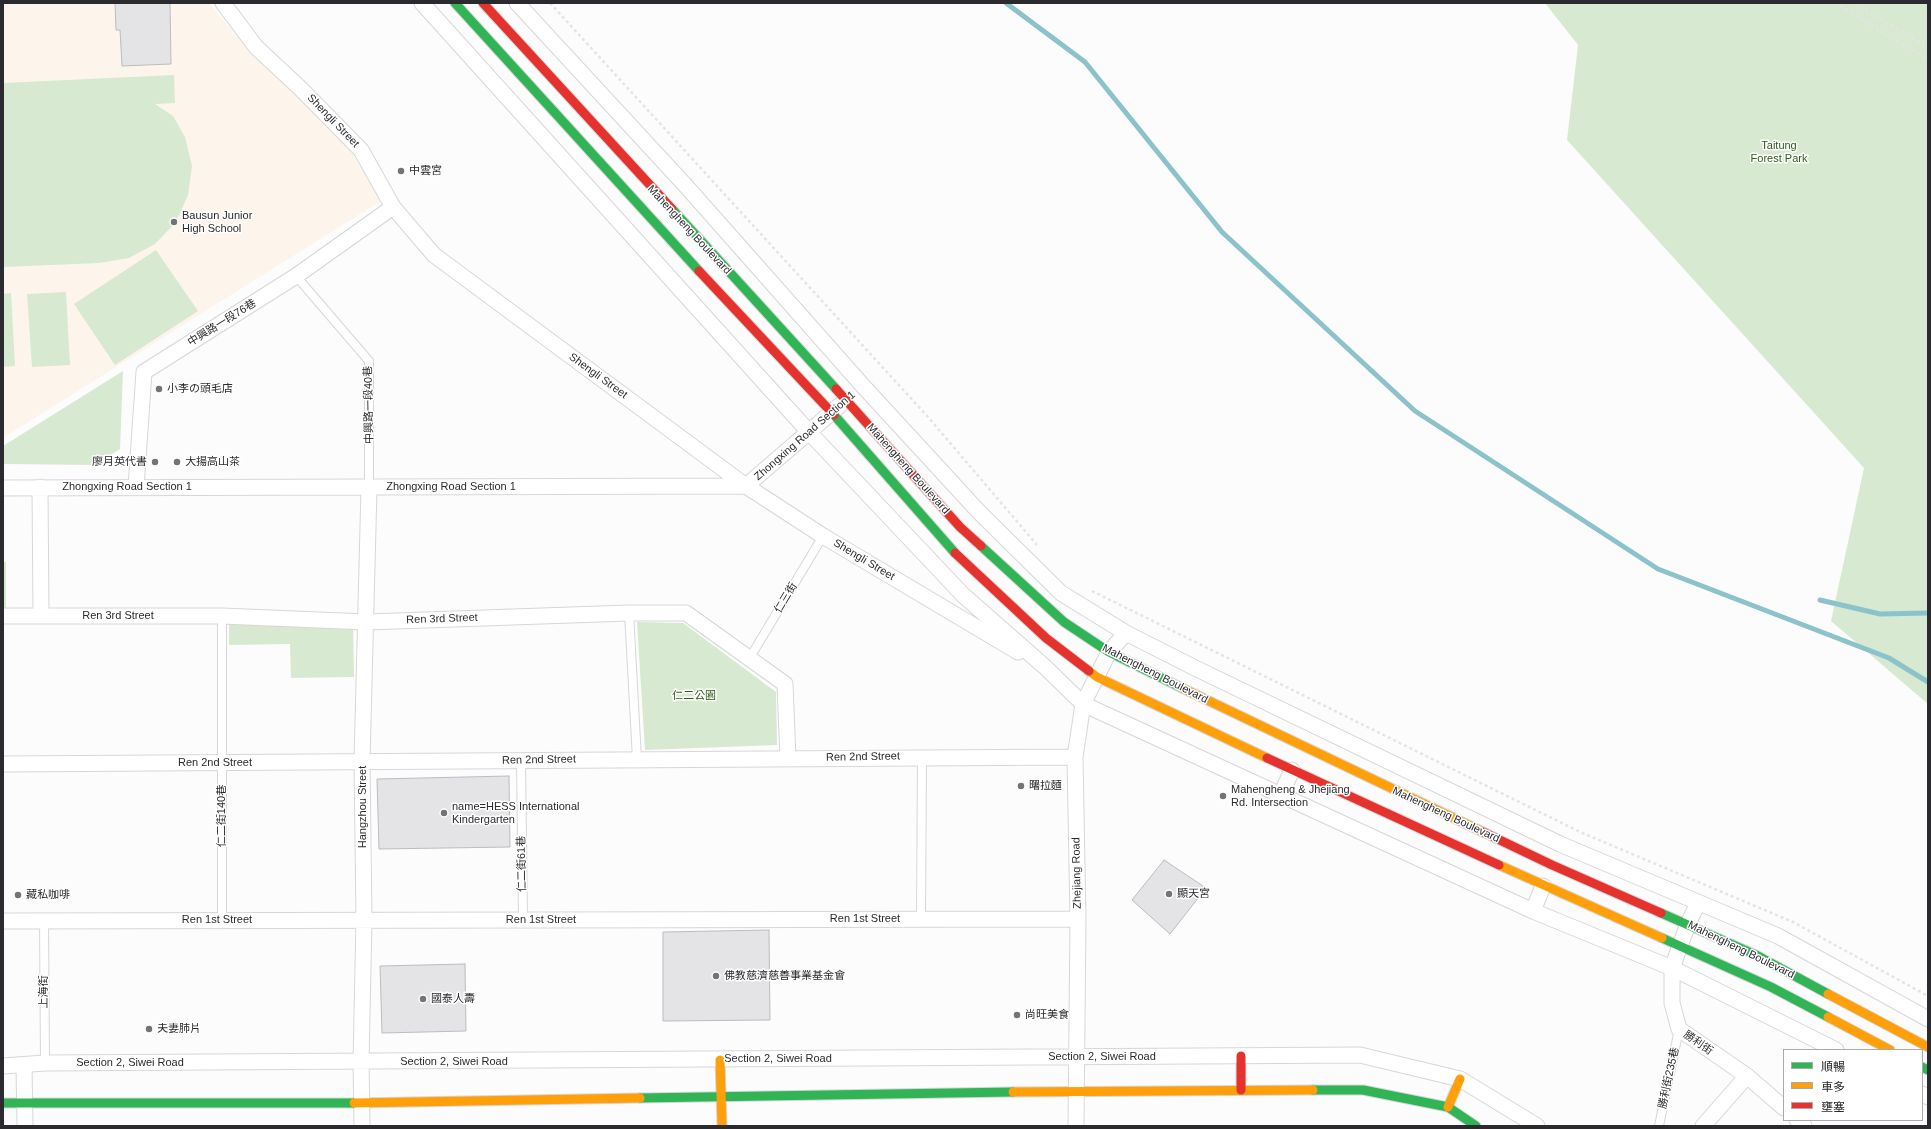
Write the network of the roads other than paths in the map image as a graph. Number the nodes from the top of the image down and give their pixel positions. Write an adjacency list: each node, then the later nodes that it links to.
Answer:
1 (222, 3): 6 (street, Shengli Street)
2 (422, 3): 11 (street)
3 (455, 3): 10 (street, Mahengheng Boulevard)
4 (483, 3): 9 (street, Mahengheng Boulevard)
5 (517, 3): 8 (street, Mahengheng Boulevard)
6 (393, 206): 7 (street, 中興路一段76巷); 12 (street, Shengli Street)
7 (296, 276): 14 (street, 中興路一段76巷); 16 (lane, 中興路一段40巷)
8 (863, 386): 9 (street, Zhongxing Road Section 1); 23 (street, Mahengheng Boulevard)
9 (846, 400): 10 (street, Zhongxing Road Section 1); 24 (street, Mahengheng Boulevard)
10 (831, 412): 11 (street, Zhongxing Road Section 1); 27 (street, Mahengheng Boulevard)
11 (808, 431): 12 (street, Zhongxing Road Section 1); 26 (street)
12 (746, 486): 16 (street, Zhongxing Road Section 1); 17 (street, Shengli Street)
13 (40, 487): 14 (street, Zhongxing Road Section 1); 15 (street, Zhongxing Road Section 1); 20 (street)
14 (136, 487): 16 (street, Zhongxing Road Section 1)
15 (3, 488)
16 (370, 488): 22 (street, Hangzhou Street)
17 (824, 536): 25 (lane, 仁三街); 26 (street, Shengli Street)
18 (629, 613): 22 (street, Ren 3rd Street); 25 (street, Ren 3rd Street); 34 (lane)
19 (3, 616): 20 (street, Ren 3rd Street)
20 (41, 616): 21 (street, Ren 3rd Street)
21 (222, 616): 22 (street, Ren 3rd Street); 37 (lane, 仁二街140巷)
22 (367, 622): 36 (street, Hangzhou Street)
23 (1126, 633): 24 (street, Zhejiang Road); 29 (street, Mahengheng Boulevard)
24 (1109, 652): 27 (street, Zhejiang Road); 30 (street, Mahengheng Boulevard)
25 (749, 659): 33 (street, Ren 3rd Street)
26 (1045, 667): 28 (street)
27 (1097, 677): 28 (street, Zhejiang Road); 39 (street, Mahengheng Boulevard)
28 (1083, 704): 32 (street, Zhejiang Road); 40 (street)
29 (1310, 723): 30 (street); 41 (street, Mahengheng Boulevard)
30 (1301, 746): 42 (street, Mahengheng Boulevard)
31 (922, 756): 32 (street, Ren 2nd Street); 33 (street, Ren 2nd Street); 46 (lane)
32 (1075, 757): 47 (street, Zhejiang Road)
33 (788, 758): 34 (street, Ren 2nd Street)
34 (637, 759): 35 (street, Ren 2nd Street)
35 (521, 760): 36 (street, Ren 2nd Street); 50 (lane, 仁二街61巷)
36 (362, 761): 37 (street, Ren 2nd Street); 49 (street, Hangzhou Street)
37 (222, 763): 38 (street, Ren 2nd Street); 48 (lane, 仁二街140巷)
38 (3, 764)
39 (1292, 770): 40 (street); 43 (street, Mahengheng Boulevard)
40 (1281, 795): 45 (street)
41 (1560, 844): 42 (street); 44 (street, Mahengheng Boulevard)
42 (1552, 865): 53 (street, Mahengheng Boulevard)
43 (1542, 886): 45 (street); 54 (street, Mahengheng Boulevard)
44 (1698, 903): 53 (street, 勝利街); 56 (street, Mahengheng Boulevard)
45 (1533, 911): 55 (street)
46 (921, 919): 47 (street, Ren 1st Street); 50 (street, Ren 1st Street)
47 (1078, 919): 62 (street, Zhejiang Road)
48 (222, 920): 49 (street, Ren 1st Street); 52 (street, Ren 1st Street)
49 (364, 920): 50 (street, Ren 1st Street); 64 (street, Hangzhou Street)
50 (523, 920)
51 (3, 921): 52 (street, Ren 1st Street)
52 (44, 921): 65 (lane, 上海街)
53 (1688, 924): 54 (street, 勝利街); 58 (street, Mahengheng Boulevard)
54 (1679, 946): 55 (street, 勝利街); 60 (street, Mahengheng Boulevard)
55 (1672, 968): 57 (street, 勝利街); 59 (street)
56 (1928, 1019)
57 (1679, 1029): 68 (street, 勝利街); 84 (lane, 勝利街235巷)
58 (1928, 1047)
59 (1834, 1049)
60 (1888, 1049)
61 (1241, 1056): 62 (street, Section 2, Siwei Road); 69 (street, Section 2, Siwei Road); 70 (street)
62 (1078, 1057): 63 (street, Section 2, Siwei Road); 71 (street, Zhejiang Road)
63 (720, 1060): 64 (street, Section 2, Siwei Road); 72 (street)
64 (361, 1062): 65 (street, Section 2, Siwei Road); 75 (street, Hangzhou Street)
65 (44, 1063): 67 (street, Section 2, Siwei Road)
66 (3, 1066): 67 (street, Section 2, Siwei Road)
67 (24, 1066): 74 (street)
68 (1747, 1076): 77 (street, 勝利街); 85 (street)
69 (1460, 1079): 76 (street); 83 (street, Section 2, Siwei Road)
70 (1241, 1090): 71 (street); 76 (street)
71 (1076, 1091): 72 (street); 81 (street, Zhejiang Road)
72 (721, 1097): 75 (street); 80 (street)
73 (3, 1103): 74 (street)
74 (25, 1103): 75 (street); 78 (street)
75 (362, 1103): 79 (street, Hangzhou Street)
76 (1448, 1107): 82 (street)
77 (1783, 1107)
78 (25, 1126)
79 (362, 1126)
80 (722, 1126)
81 (1076, 1126)
82 (1476, 1126)
83 (1536, 1126)
84 (1659, 1126)
85 (1703, 1126)

